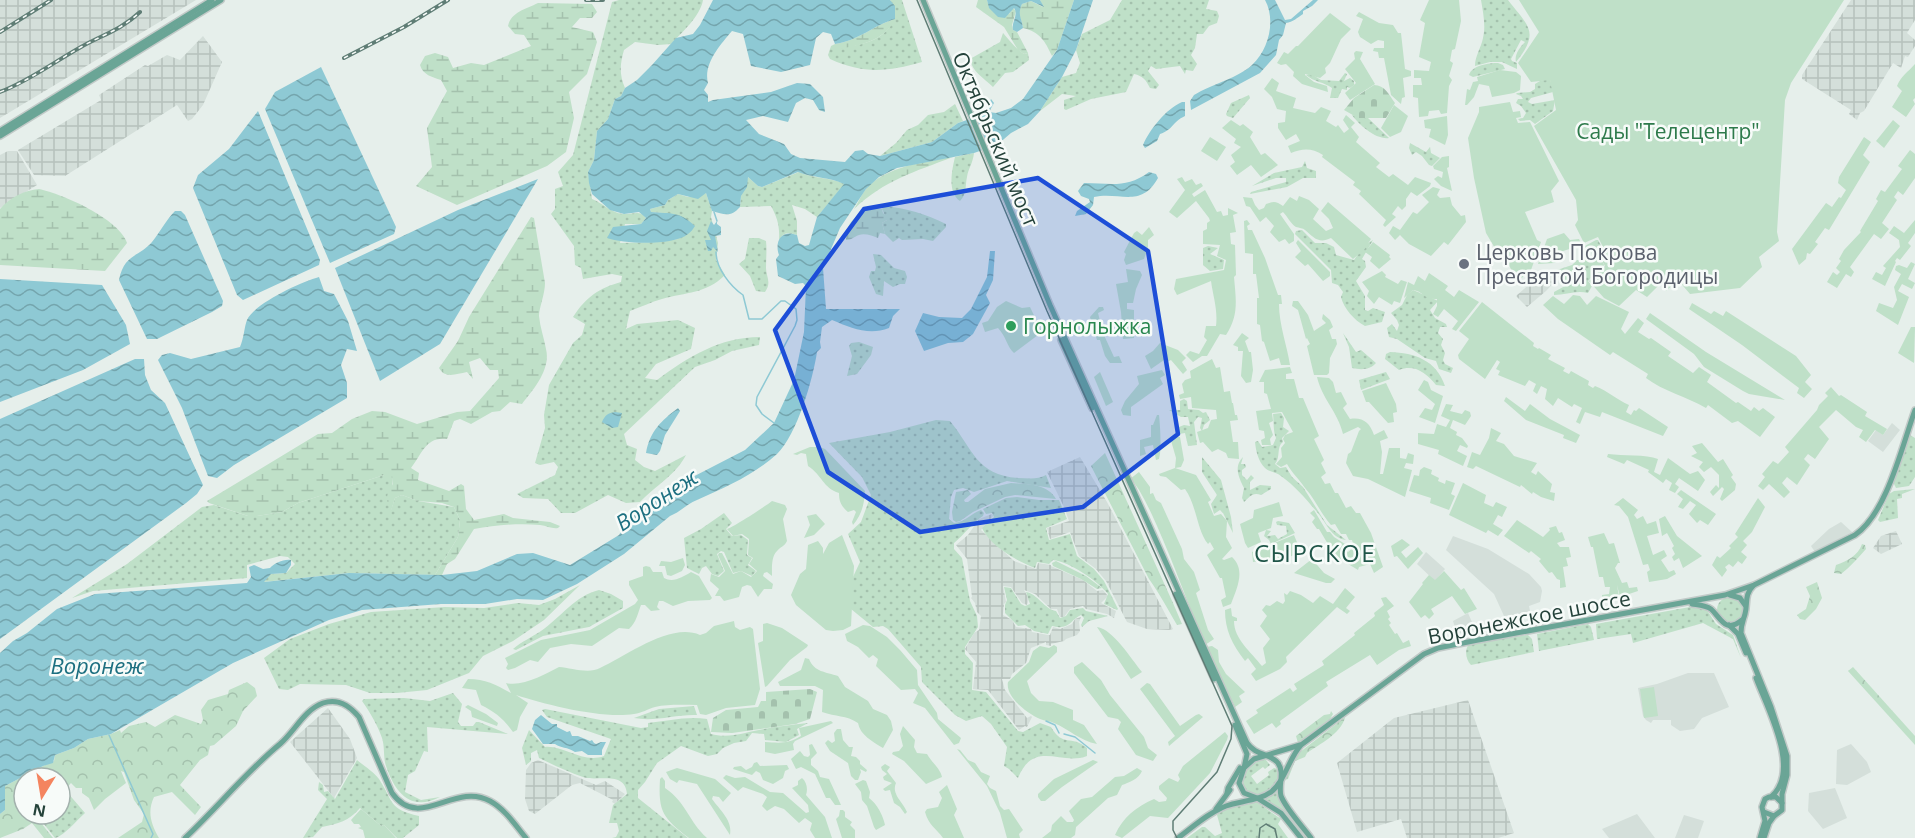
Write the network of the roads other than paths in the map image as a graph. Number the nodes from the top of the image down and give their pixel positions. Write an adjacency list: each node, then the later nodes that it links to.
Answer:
1 (212, 0): 4 (main road)
2 (221, 0): 5 (main road)
3 (921, 0): 6 (main road, Октябрьский мост)
4 (0, 131)
5 (0, 136)
6 (1039, 281): 15 (main road); 17 (main road)
7 (1915, 410): 8 (main road, Воронежское шоссе)
8 (1756, 584): 9 (main road, Воронежское шоссе); 11 (main road)
9 (1725, 595): 10 (main road, Воронежское шоссе); 11 (main road); 12 (main road)
10 (1684, 604): 12 (main road, Воронежское шоссе); 16 (main road, Воронежское шоссе)
11 (1745, 605): 13 (main road)
12 (1716, 615): 14 (main road, Воронежское шоссе)
13 (1743, 618): 14 (main road); 24 (main road)
14 (1729, 625): 22 (main road)
15 (1239, 736): 18 (main road); 21 (main road)
16 (1301, 745): 17 (main road); 19 (main road)
17 (1267, 756): 18 (main road); 19 (main road)
18 (1242, 771): 21 (main road); 23 (main road)
19 (1281, 779): 23 (main road); 33 (main road)
20 (243, 782): 28 (main road); 29 (main road); 30 (main road)
21 (1227, 793): 25 (main road)
22 (1771, 797): 24 (main road); 26 (main road)
23 (1257, 798): 25 (main road); 32 (main road)
24 (1782, 803): 27 (main road)
25 (1215, 811): 31 (main road)
26 (1764, 812): 27 (main road); 34 (main road)
27 (1774, 816): 34 (main road)
28 (184, 838)
29 (189, 838)
30 (526, 838)
31 (1178, 838)
32 (1301, 838)
33 (1311, 838)
34 (1762, 838)

